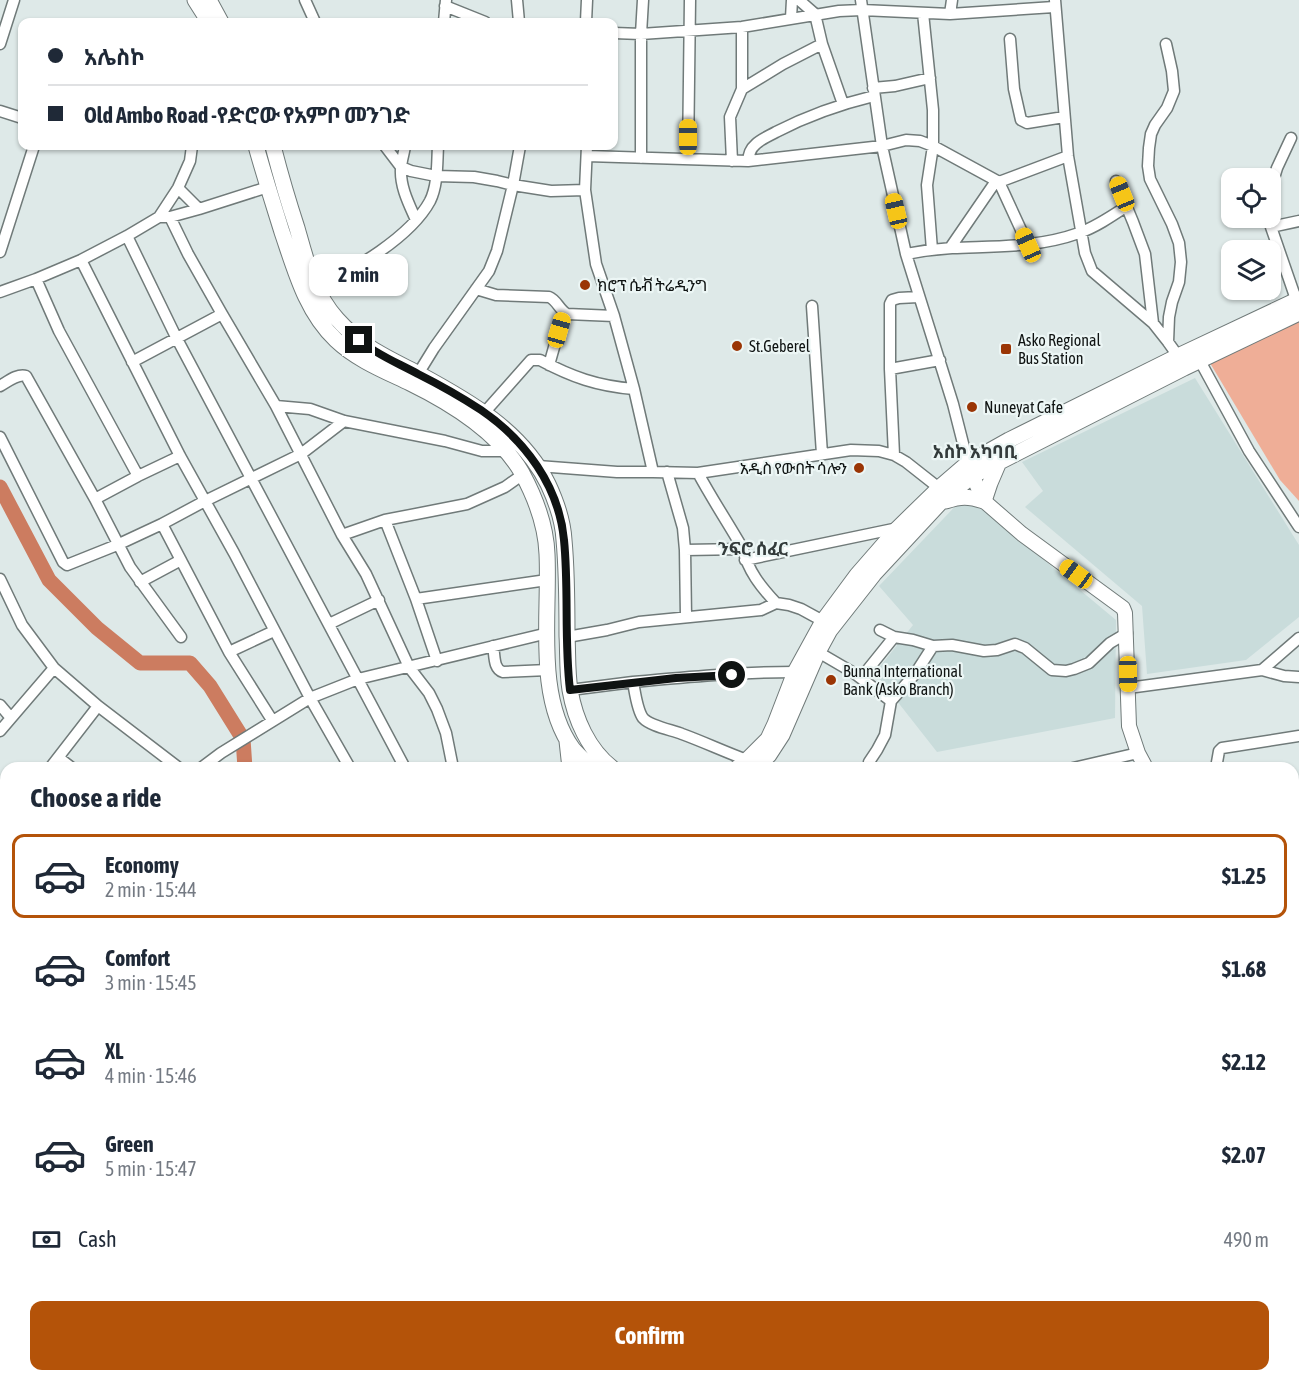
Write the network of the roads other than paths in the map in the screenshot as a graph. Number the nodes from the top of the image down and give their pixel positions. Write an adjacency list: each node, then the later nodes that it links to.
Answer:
1 (14, 0): 31 (street)
2 (195, 0): 18 (main road)
3 (209, 0): 19 (main road)
4 (305, 0): 20 (street)
5 (517, 0): 23 (street)
6 (586, 0): 24 (street)
7 (642, 0): 29 (street)
8 (690, 0): 27 (street)
9 (792, 0): 25 (street)
10 (799, 0): 16 (street)
11 (952, 0): 17 (street)
12 (446, 3): 21 (street); 22 (street)
13 (1054, 3): 17 (street); 40 (street)
14 (861, 5): 15 (street); 16 (street); 36 (street)
15 (922, 13): 17 (street); 34 (street)
16 (815, 14): 25 (street); 32 (street)
17 (950, 14)
18 (206, 18)
19 (219, 18)
20 (313, 18)
21 (444, 18)
22 (477, 18)
23 (519, 18)
24 (586, 18)
25 (791, 18): 26 (street)
26 (742, 27): 27 (street); 35 (street)
27 (690, 31): 29 (street); 55 (street)
28 (618, 33): 29 (street)
29 (641, 34): 54 (street)
30 (1010, 39): 40 (street)
31 (0, 44)
32 (822, 44): 35 (street); 37 (street)
33 (1166, 44): 94 (street)
34 (930, 78): 36 (street); 43 (street)
35 (742, 89): 56 (street)
36 (874, 92): 37 (street); 42 (street)
37 (843, 104): 57 (street)
38 (0, 111): 39 (street)
39 (18, 116)
40 (1064, 117): 53 (street)
41 (1291, 138): 59 (street)
42 (882, 146): 43 (street); 57 (street); 80 (street)
43 (933, 146): 62 (street); 78 (street)
44 (33, 150): 79 (street)
45 (191, 150): 65 (street)
46 (257, 150): 64 (main road)
47 (274, 150): 83 (main road)
48 (388, 150): 58 (street)
49 (404, 150): 58 (street)
50 (438, 150): 60 (street)
51 (519, 150): 63 (street)
52 (587, 151): 54 (street); 66 (street)
53 (1068, 156): 62 (street); 74 (street)
54 (641, 158): 55 (street)
55 (688, 159): 56 (street)
56 (732, 161): 57 (street)
57 (748, 161)
58 (401, 167): 60 (street); 70 (street)
59 (1277, 168)
60 (435, 176): 63 (street); 70 (street)
61 (1116, 181): 67 (street)
62 (998, 182): 76 (street); 77 (street)
63 (513, 185): 66 (street); 84 (street)
64 (268, 187): 68 (street); 108 (main road)
65 (178, 188): 68 (street); 69 (street)
66 (585, 190): 91 (street)
67 (1127, 206): 74 (street); 92 (street)
68 (199, 209): 69 (street)
69 (165, 217): 75 (street); 90 (street)
70 (416, 220): 83 (street)
71 (1299, 221): 72 (street)
72 (1281, 222)
73 (1272, 228): 87 (street)
74 (1082, 232): 76 (street); 92 (street)
75 (127, 236): 81 (street); 93 (street)
76 (1028, 245): 77 (street)
77 (950, 248): 78 (street)
78 (932, 250): 80 (street)
79 (0, 252)
80 (906, 254): 86 (street)
81 (81, 260): 82 (street); 98 (street)
82 (36, 279): 85 (street); 120 (street)
83 (317, 288): 101 (main road)
84 (476, 289): 89 (street); 101 (street)
85 (0, 292)
86 (918, 297): 96 (street); 100 (street)
87 (1298, 304): 95 (main road); 97 (main road)
88 (812, 306): 110 (street)
89 (564, 312): 91 (street); 99 (street)
90 (222, 314): 93 (street); 104 (street)
91 (614, 316): 103 (street)
92 (1153, 323): 94 (street)
93 (176, 337): 98 (street); 121 (street)
94 (1168, 342): 95 (street)
95 (1178, 356): 115 (main road)
96 (940, 360): 100 (street); 115 (street)
97 (1200, 361): 113 (main road); 128 (street)
98 (132, 362): 112 (street)
99 (549, 365): 103 (street); 105 (street)
100 (890, 369): 111 (street)
101 (418, 374): 105 (main road)
102 (0, 386): 123 (street)
103 (634, 389): 116 (street)
104 (276, 406): 106 (street); 109 (street)
105 (484, 413): 114 (main road)
106 (344, 421): 108 (street); 109 (street)
107 (0, 437): 131 (street)
108 (505, 451): 119 (main road)
109 (301, 454): 121 (street); 130 (street)
110 (822, 454): 111 (street); 118 (street)
111 (894, 455): 122 (street)
112 (180, 456): 120 (street); 124 (street)
113 (999, 462): 115 (main road); 125 (main road)
114 (538, 466): 116 (street); 148 (main road)
115 (970, 469): 122 (main road); 125 (main road)
116 (653, 472): 117 (street)
117 (668, 472): 118 (street); 132 (street)
118 (698, 473): 133 (street)
119 (522, 475): 126 (street); 136 (main road)
120 (138, 476): 123 (street)
121 (252, 479): 124 (street); 143 (street)
122 (940, 495): 125 (main road); 129 (main road); 155 (main road)
123 (95, 499): 131 (street)
124 (205, 501): 127 (street); 145 (street)
125 (984, 501): 147 (main road)
126 (385, 520): 130 (street); 138 (street)
127 (162, 524): 131 (street); 134 (street)
128 (1299, 527)
129 (898, 528): 133 (street); 142 (main road)
130 (342, 535): 139 (street)
131 (117, 545): 137 (street)
132 (685, 550): 133 (street); 141 (street)
133 (744, 555): 140 (street)
134 (181, 560): 137 (street); 154 (street)
135 (0, 579): 158 (street)
136 (547, 580): 138 (street); 146 (main road)
137 (140, 582): 150 (street)
138 (416, 599): 156 (street)
139 (378, 600): 143 (street); 157 (street)
140 (776, 603): 141 (street); 142 (street)
141 (686, 617): 148 (street)
142 (823, 621): 161 (main road)
143 (329, 624): 164 (street)
144 (880, 630): 149 (street)
145 (274, 631): 154 (street); 168 (street)
146 (548, 633): 152 (street); 159 (main road)
147 (1127, 633): 153 (street); 166 (main road)
148 (567, 637): 167 (main road)
149 (894, 637): 153 (street); 163 (street)
150 (181, 638)
151 (1299, 638): 160 (street)
152 (493, 646): 156 (street); 159 (street)
153 (933, 646): 169 (street)
154 (229, 652): 173 (street)
155 (818, 652): 163 (street); 191 (main road)
156 (437, 661): 157 (street)
157 (409, 667): 164 (street); 185 (street)
158 (54, 668): 171 (street); 172 (street)
159 (548, 670): 176 (main road)
160 (1262, 670): 162 (street); 166 (street)
161 (795, 672): 165 (street); 190 (main road)
162 (1299, 677)
163 (861, 678): 169 (street)
164 (358, 679): 168 (street); 184 (street)
165 (633, 682): 167 (street); 189 (street)
166 (1128, 688): 177 (main road)
167 (570, 690): 188 (main road)
168 (310, 698): 173 (street); 183 (street)
169 (891, 701): 192 (street)
170 (0, 705): 172 (street)
171 (98, 706): 178 (street); 181 (street)
172 (11, 718): 174 (street)
173 (272, 720): 182 (street)
174 (0, 731)
175 (1299, 736): 195 (street)
176 (567, 738): 186 (main road); 187 (main road)
177 (1138, 753): 193 (street); 194 (main road)
178 (59, 758): 179 (street); 180 (street)
179 (55, 762)
180 (64, 762)
181 (171, 762)
182 (209, 762)
183 (347, 762)
184 (402, 762)
185 (452, 762)
186 (569, 762)
187 (593, 762)
188 (595, 762)
189 (742, 762)
190 (749, 762)
191 (770, 762)
192 (869, 762)
193 (1099, 762)
194 (1143, 762)
195 (1217, 762)

